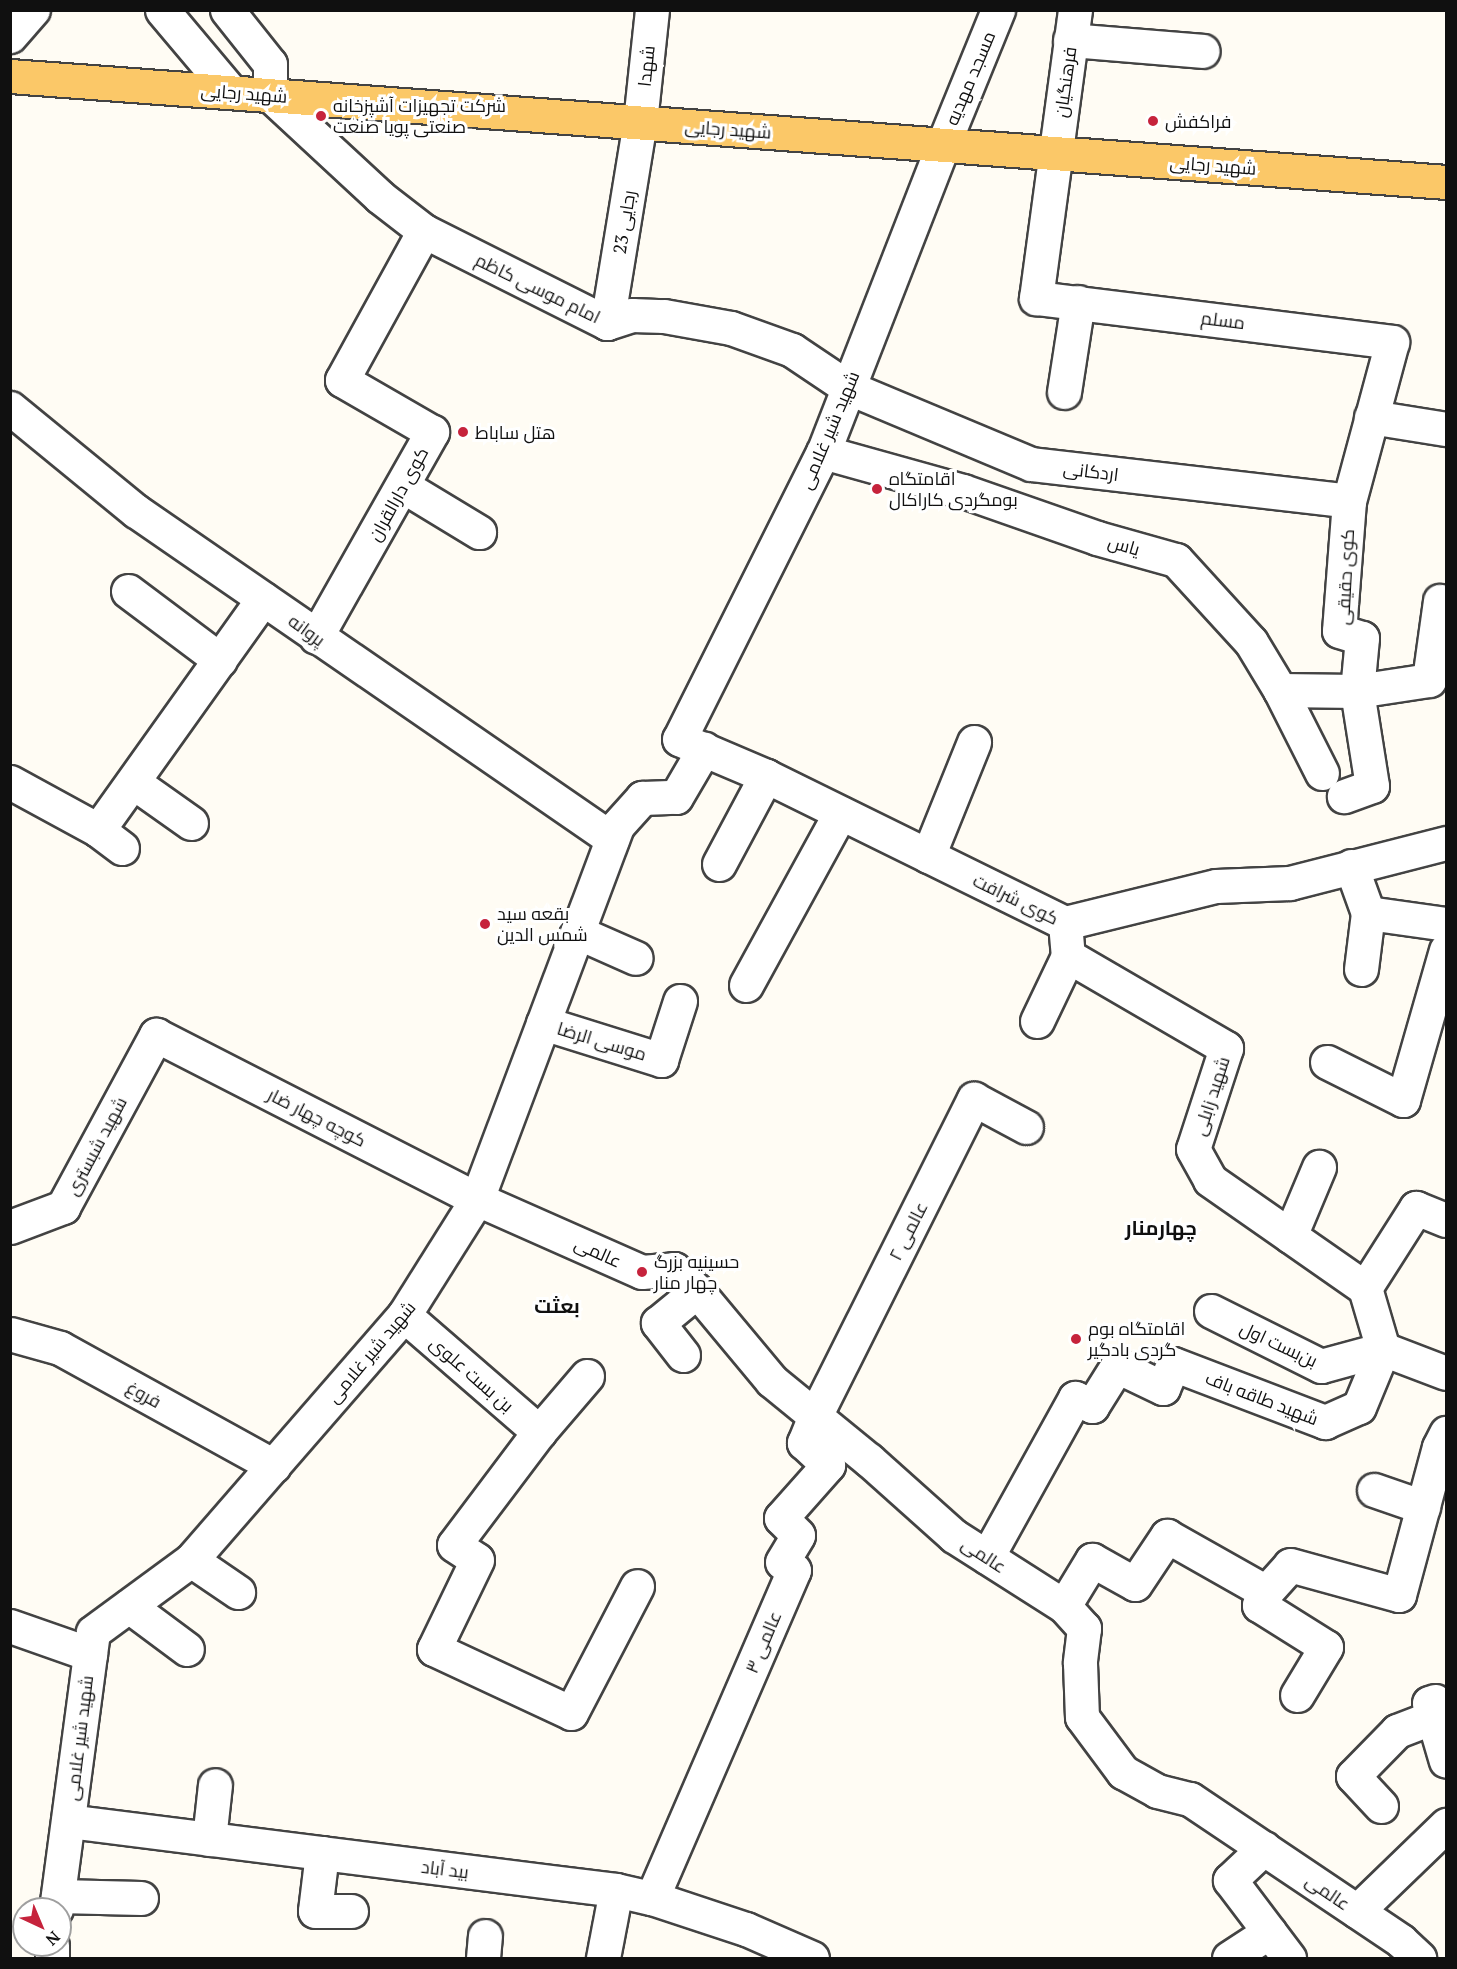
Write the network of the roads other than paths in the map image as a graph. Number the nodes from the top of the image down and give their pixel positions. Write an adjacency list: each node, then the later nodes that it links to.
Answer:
1 (33, 10): 7 (street)
2 (162, 10): 10 (street)
3 (228, 10): 11 (street)
4 (652, 10): 12 (street, شهدا)
5 (998, 10): 13 (street, مسجد مهدیه)
6 (1073, 25): 8 (street); 14 (street, فرهنگیان)
7 (10, 36)
8 (1203, 51)
9 (10, 76): 10 (main road, شهید رجایی)
10 (231, 92): 11 (main road, شهید رجایی)
11 (270, 95): 12 (main road, شهید رجایی); 16 (street, امام موسی کاظم)
12 (640, 122): 13 (main road, شهید رجایی); 18 (street, رجایی 23)
13 (943, 145): 14 (main road, شهید رجایی); 19 (street, شهید شیر غلامی)
14 (1055, 153): 15 (main road, شهید رجایی); 17 (street, مسلم)
15 (1446, 182)
16 (424, 231): 18 (street, امام موسی کاظم); 25 (street, کوی دارالقران)
17 (1078, 302): 20 (street); 21 (street, مسلم)
18 (607, 322): 19 (street, امام موسی کاظم)
19 (847, 387): 24 (street, شهید شیر غلامی); 26 (street, اردکانی)
20 (1064, 392)
21 (1371, 417): 23 (street); 26 (street, مسلم)
22 (15, 420): 29 (street, پروانه)
23 (1446, 429)
24 (823, 452): 33 (street, یاس); 36 (street, شهید شیر غلامی)
25 (403, 486): 27 (street); 31 (street, کوی دارالقران)
26 (1349, 501): 34 (street, کوی حقیقی)
27 (479, 532)
28 (128, 591): 32 (street)
29 (263, 599): 31 (street, پروانه); 32 (street)
30 (1440, 601): 34 (street)
31 (316, 637): 43 (street, پروانه)
32 (220, 660): 39 (street)
33 (1280, 690): 34 (street); 40 (street, یاس)
34 (1357, 691): 40 (street, کوی حقیقی)
35 (974, 742): 45 (street)
36 (692, 744): 37 (street, کوی شرافت); 43 (street, شهید شیر غلامی)
37 (766, 776): 41 (street, کوی شرافت); 46 (street)
38 (10, 782): 39 (street)
39 (133, 782): 42 (street)
40 (1333, 785)
41 (840, 813): 45 (street, کوی شرافت); 56 (street)
42 (191, 823)
43 (612, 839): 51 (street, شهید شیر غلامی)
44 (1446, 843): 47 (street, کوی شرافت)
45 (927, 856): 49 (street, کوی شرافت)
46 (719, 864)
47 (1351, 866): 48 (street); 49 (street, کوی شرافت)
48 (1368, 913): 50 (street); 55 (street)
49 (1065, 923): 53 (street)
50 (1446, 924)
51 (577, 932): 54 (street); 59 (street, شهید شیر غلامی)
52 (1446, 950): 61 (street)
53 (1068, 956): 58 (street); 67 (street, شهید زابلی)
54 (636, 958)
55 (1361, 969)
56 (746, 985)
57 (680, 1001): 59 (street, موسی الرضا)
58 (1037, 1022)
59 (543, 1023): 64 (street, شهید شیر غلامی)
60 (156, 1035): 64 (street, کوچه چهار ضار); 66 (street, شهید شبستری)
61 (1327, 1062)
62 (1026, 1127): 77 (street, عالمی ۲)
63 (1319, 1167): 67 (street)
64 (477, 1198): 69 (street, عالمی); 71 (street, شهید شیر غلامی)
65 (1446, 1220): 68 (street)
66 (10, 1227)
67 (1290, 1236): 68 (street, شهید زابلی)
68 (1365, 1288): 73 (street)
69 (697, 1291): 74 (street); 77 (street, عالمی)
70 (1211, 1311): 73 (street, بن‌بست اول)
71 (404, 1315): 78 (street, بن بست علوی); 80 (street, شهید شیر غلامی)
72 (10, 1334): 80 (street, فروغ)
73 (1383, 1349): 75 (street); 83 (street, شهید طاقه باف)
74 (683, 1355)
75 (1446, 1373)
76 (587, 1376): 78 (street)
77 (815, 1416): 83 (street, عالمی); 106 (street, عالمی ۳)
78 (539, 1432): 85 (street)
79 (1446, 1433): 82 (street)
80 (274, 1466): 84 (street, شهید شیر غلامی)
81 (1374, 1490): 82 (street)
82 (1423, 1507): 87 (street)
83 (987, 1557): 89 (street, عالمی)
84 (191, 1560): 86 (street); 88 (street, شهید شیر غلامی)
85 (637, 1586)
86 (238, 1592)
87 (1266, 1592): 89 (street); 93 (street)
88 (129, 1606): 91 (street); 92 (street, شهید شیر غلامی)
89 (1064, 1606): 101 (street, عالمی)
90 (10, 1626): 92 (street)
91 (187, 1649)
92 (90, 1654): 98 (street, شهید شیر غلامی)
93 (1297, 1695)
94 (1440, 1708): 95 (street); 97 (street)
95 (1446, 1761)
96 (215, 1785): 100 (street)
97 (1381, 1806)
98 (68, 1821): 100 (street, بید آباد); 104 (street, شهید شیر غلامی)
99 (1446, 1825): 109 (street)
100 (209, 1839): 102 (street, بید آباد)
101 (1264, 1848): 109 (street, عالمی); 110 (street)
102 (322, 1853): 103 (street, بید آباد); 108 (street)
103 (616, 1890): 106 (street, بید آباد); 111 (street)
104 (58, 1897)
105 (141, 1898): 107 (street)
106 (652, 1898): 112 (street, بید آباد)
107 (72, 1901)
108 (351, 1911)
109 (1357, 1911): 115 (street, عالمی)
110 (1269, 1932): 113 (street); 114 (street)
111 (603, 1959)
112 (812, 1959)
113 (1229, 1959)
114 (1289, 1959)
115 (1419, 1959)

